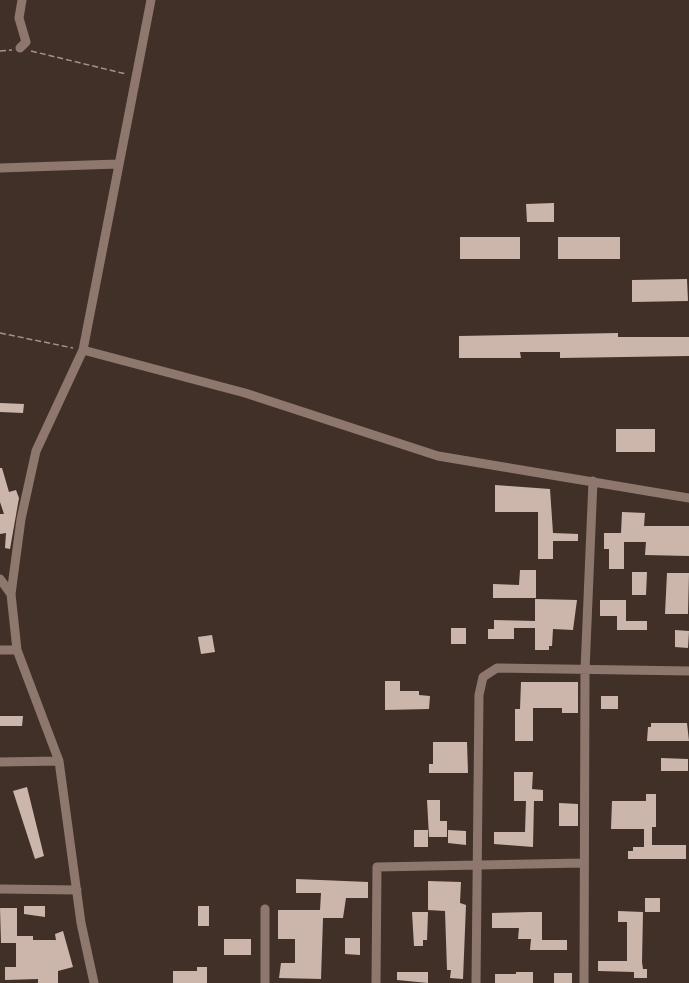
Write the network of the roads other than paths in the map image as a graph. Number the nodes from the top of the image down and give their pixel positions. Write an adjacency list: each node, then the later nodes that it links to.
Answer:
1 (22, 0): 3 (street)
2 (151, 0): 4 (street)
3 (20, 48)
4 (118, 164): 5 (street); 6 (street)
5 (0, 168)
6 (83, 350): 7 (street); 10 (street)
7 (593, 481): 8 (street); 13 (street)
8 (689, 498)
9 (0, 579): 10 (street)
10 (11, 594): 12 (street)
11 (0, 650): 12 (street)
12 (17, 650): 15 (street)
13 (585, 670): 14 (street); 17 (street); 18 (street)
14 (689, 670)
15 (59, 761): 16 (street); 20 (street)
16 (0, 762)
17 (583, 863): 18 (street); 26 (street)
18 (477, 866): 24 (street); 25 (street)
19 (0, 889): 20 (street)
20 (77, 890): 22 (street)
21 (265, 909): 23 (street)
22 (94, 983)
23 (265, 983)
24 (376, 983)
25 (476, 983)
26 (584, 983)

